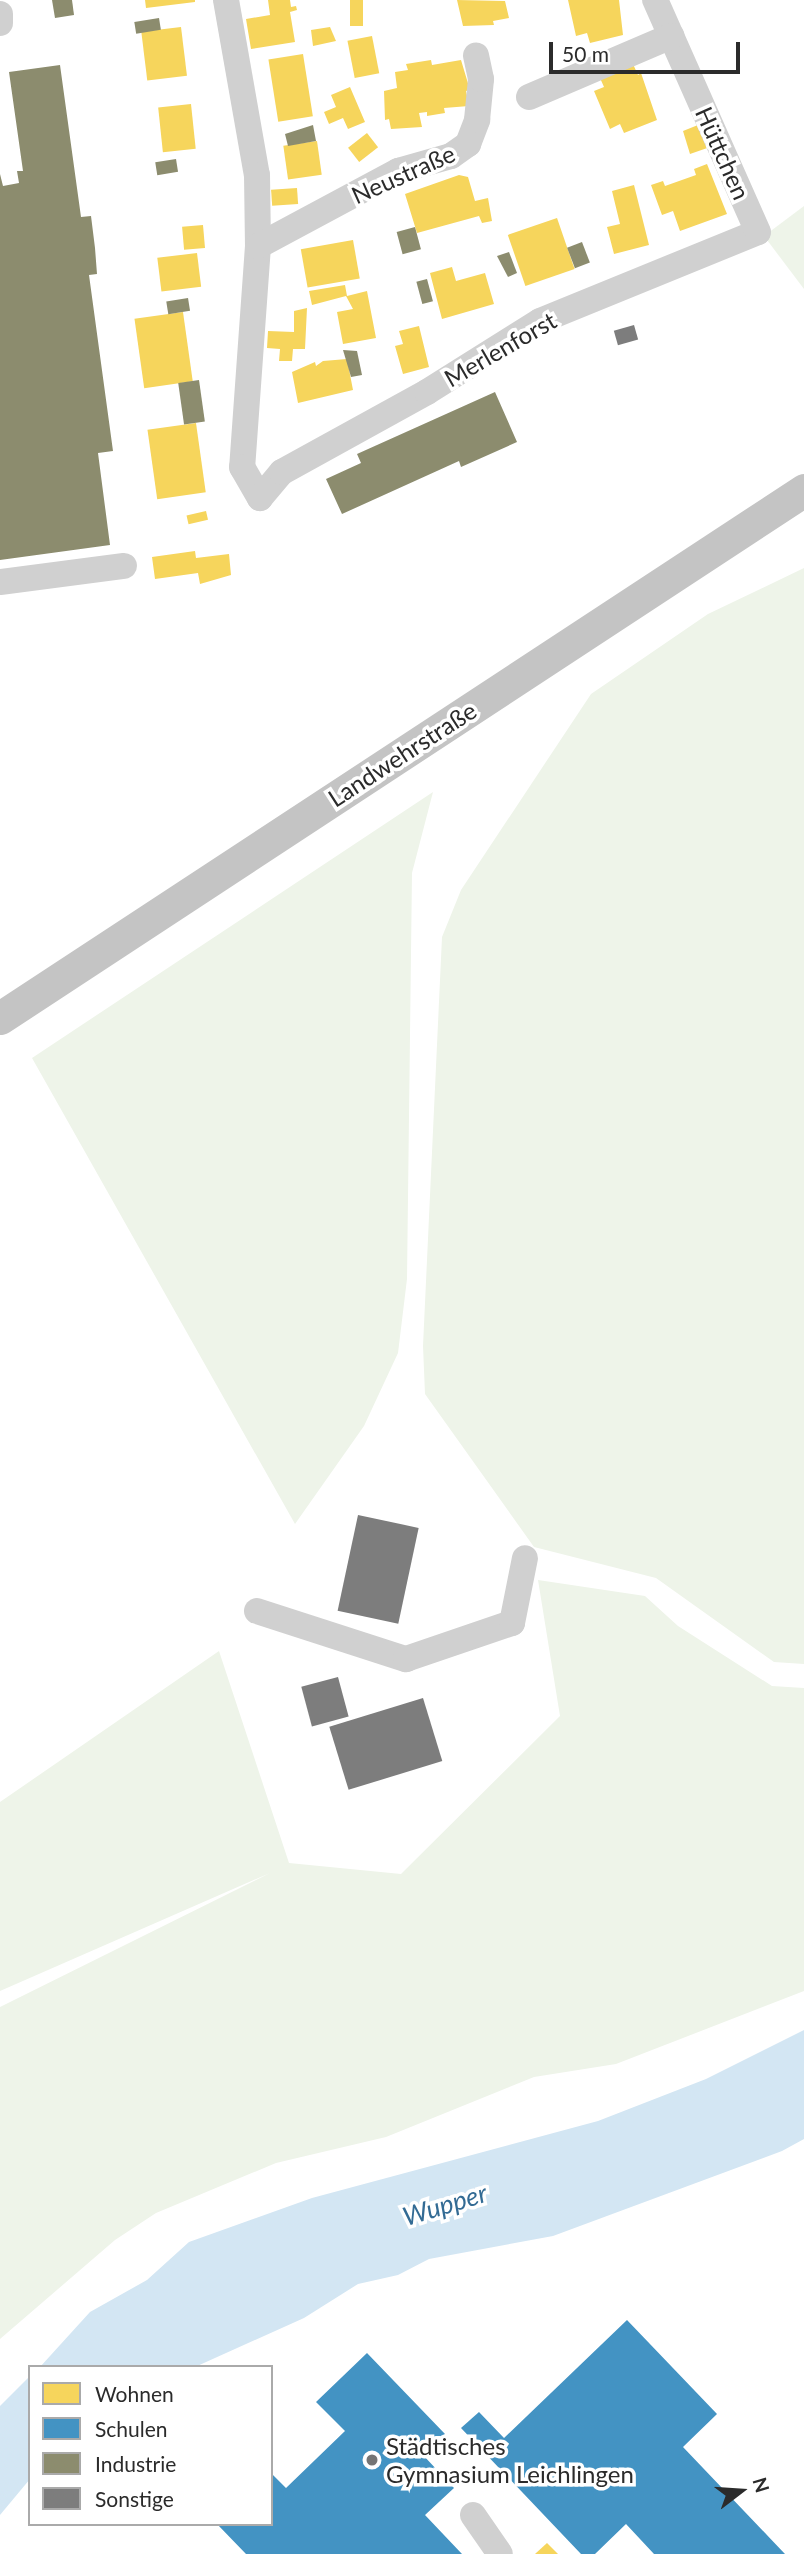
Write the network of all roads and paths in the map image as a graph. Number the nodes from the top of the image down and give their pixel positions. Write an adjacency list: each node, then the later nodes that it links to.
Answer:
1 (226, 0): 9 (street)
2 (655, 0): 5 (street, Hüttchen)
3 (0, 14): 4 (street)
4 (0, 23)
5 (671, 36): 7 (street); 8 (street, Hüttchen)
6 (476, 56): 9 (street, Neustraße)
7 (529, 97)
8 (758, 232): 9 (street, Merlenforst)
9 (258, 246)
10 (804, 490): 13 (main road, Landwehrstraße)
11 (124, 566): 12 (street)
12 (0, 582)
13 (0, 1018)
14 (525, 1558): 15 (street)
15 (257, 1611)
16 (473, 2515): 17 (street)
17 (500, 2554)

